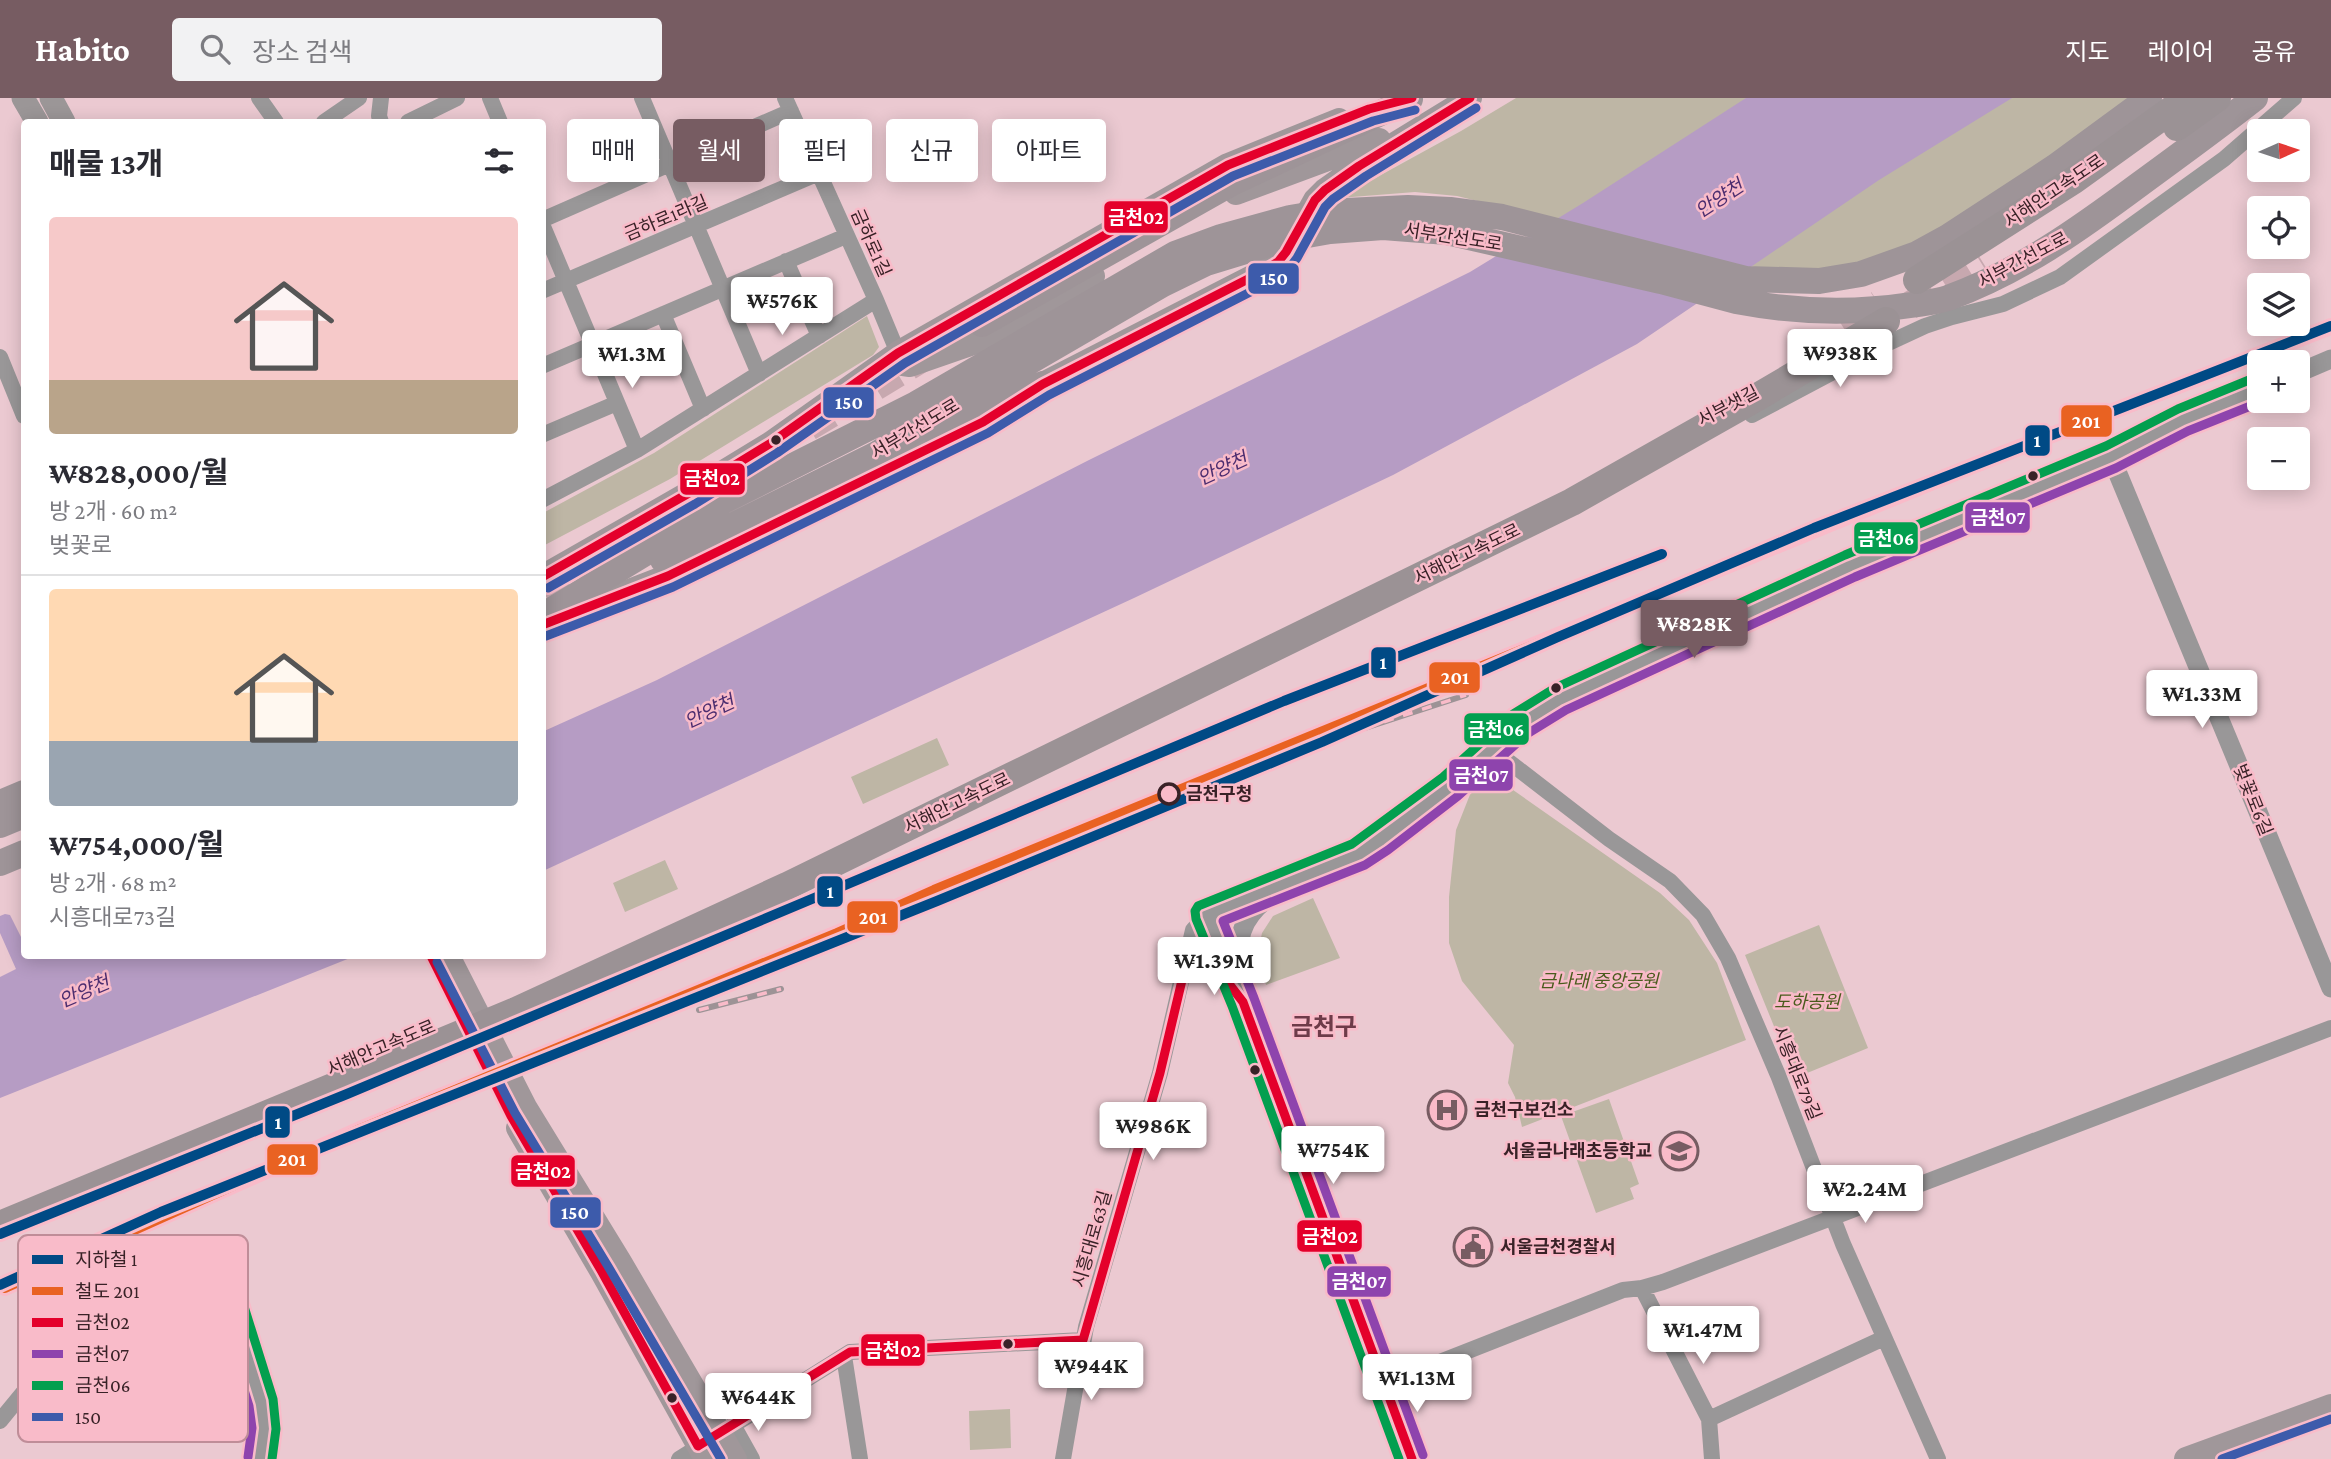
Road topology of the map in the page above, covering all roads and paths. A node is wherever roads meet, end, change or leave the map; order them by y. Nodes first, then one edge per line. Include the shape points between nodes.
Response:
1 (23, 98) edge
2 (51, 98) edge
3 (259, 98) edge
4 (359, 98) edge
5 (381, 98) edge
6 (457, 98) edge
7 (490, 98) edge
8 (642, 98) edge
9 (1411, 98) edge
10 (1470, 98) edge
11 (2149, 98) edge
12 (2189, 98) edge
13 (2217, 98) edge
14 (2255, 98) edge
15 (2294, 98) edge
16 (788, 105) edge
17 (35, 119) edge
18 (62, 119) edge
19 (274, 119) edge
20 (328, 119) edge
21 (380, 119) edge
22 (414, 119) edge
23 (499, 119) edge
24 (1429, 122) junction
25 (670, 164) junction
26 (798, 182) edge
27 (823, 182) edge
28 (546, 220) edge
29 (696, 226) junction
30 (546, 231) edge
31 (846, 236) junction
32 (786, 261) junction
33 (1982, 261) tunnel mouth
34 (1917, 280) dead end
35 (567, 281) junction
36 (723, 289) junction
37 (546, 290) edge
38 (876, 300) junction
39 (663, 314) junction
40 (1886, 321) tunnel mouth
41 (982, 324) dead end
42 (1843, 327) tunnel mouth
43 (819, 336) junction
44 (593, 344) junction
45 (898, 353) junction
46 (0, 357) edge
47 (2331, 359) edge
48 (546, 364) edge
49 (2310, 368) edge
50 (759, 374) junction
51 (1043, 384) junction
52 (963, 387) junction
53 (2247, 394) edge
54 (617, 403) junction
55 (21, 409) edge
56 (702, 409) junction
57 (546, 433) edge
58 (637, 450) junction
59 (875, 455) junction
60 (2111, 457) junction
61 (689, 494) junction
62 (1568, 494) junction
63 (546, 498) edge
64 (546, 575) edge
65 (546, 614) edge
66 (546, 623) edge
67 (1345, 625) dead end
68 (1491, 748) junction
69 (21, 794) edge
70 (0, 803) edge
71 (21, 816) edge
72 (0, 825) edge
73 (21, 833) edge
74 (0, 842) edge
75 (21, 854) edge
76 (0, 863) edge
77 (1294, 880) junction
78 (1207, 914) junction
79 (432, 959) edge
80 (450, 959) edge
81 (1183, 976) junction
82 (2331, 988) edge
83 (1243, 1002) junction
84 (2331, 1028) edge
85 (0, 1208) edge
86 (1833, 1217) junction
87 (0, 1225) edge
88 (611, 1267) junction
89 (1642, 1288) junction
90 (1884, 1338) junction
91 (1083, 1340) junction
92 (845, 1356) junction
93 (248, 1361) edge
94 (1384, 1384) junction
95 (18, 1399) edge
96 (2331, 1406) edge
97 (1709, 1419) junction
98 (0, 1421) edge
99 (726, 1429) junction
100 (694, 1455) edge
101 (2215, 1455) edge
102 (260, 1459) edge
103 (735, 1459) edge
104 (752, 1459) edge
105 (860, 1459) edge
106 (1063, 1459) edge
107 (1412, 1459) edge
108 (1712, 1459) edge
109 (1938, 1459) edge
110 (2186, 1459) edge

1 - 17 main road
2 - 18 main road
3 - 19 street
4 - 20 street
5 - 21 street
6 - 22 street
7 - 23 street
8 - 25 street
9 - 41 highway via 1232,183
9 - 45 main road via 1369,108 1227,164
10 - 24 main road
11 - 52 highway, 서부간선도로 via 1989,210 1917,254 1861,274 1819,281 1745,279 1502,217 1408,208 1325,212 1222,237 1175,254
12 - 34 highway, 서해안고속도로 via 2074,180
13 - 33 highway, 서해안고속도로
14 - 52 highway, 서부간선도로 via 2068,237 2023,264 1946,299 1816,312 1774,308 1470,236 1383,227 1330,231 1206,262
15 - 67 street, 서부샛길 via 2224,159 2060,277 2003,304 1943,320 1884,345 1541,530
16 - 25 street
24 - 45 main road via 1214,203 988,338 909,365 903,364
24 - 51 main road via 1325,190 1278,262
25 - 28 street
25 - 29 street
26 - 29 street, 금하로1라길
27 - 31 street, 금하로1길
29 - 35 street, 금하로1라길
29 - 36 street
30 - 35 street
31 - 32 street
31 - 38 street, 금하로1길
32 - 36 street
32 - 43 street
35 - 37 street, 금하로1라길
35 - 44 street
36 - 39 street
36 - 50 street
38 - 43 street, 금하로1길
38 - 45 street
39 - 44 street
39 - 56 street
40 - 62 highway, 서해안고속도로 via 1754,399
42 - 62 highway, 서해안고속도로
43 - 50 street, 금하로1길
44 - 48 street
44 - 54 street
45 - 61 main road via 789,432
46 - 55 street
47 - 49 street
50 - 56 street, 금하로1길
51 - 59 highway
51 - 66 main road via 982,422 668,576
52 - 59 highway, 서부간선도로
52 - 59 highway, 서부간선도로 via 916,404 658,548
52 - 61 highway via 906,396 713,491
52 - 65 highway via 904,425 652,549
53 - 60 street via 2182,420
54 - 57 street
54 - 58 street
56 - 58 street, 금하로1길
58 - 63 street, 금하로1길
60 - 68 street via 1850,566 1560,699
60 - 82 street, 벚꽃로6길
61 - 64 main road
62 - 85 highway, 서해안고속도로 via 781,872 509,994
62 - 87 highway, 서해안고속도로 via 799,880 516,1011
68 - 77 street via 1451,786 1373,846
68 - 86 street, 시흥대로79길 via 1670,881 1703,915 1728,958
69 - 70 highway
71 - 72 highway
73 - 74 highway
75 - 76 highway
77 - 78 street
77 - 83 street via 1261,903 1241,929 1238,950
78 - 81 street, 시흥대로63길 via 1193,930
78 - 83 street
79 - 88 main road via 511,1116
80 - 88 main road
81 - 83 street via 1196,960 1213,963
81 - 91 street, 시흥대로63길 via 1160,1073
83 - 94 street
84 - 86 street
86 - 89 street
86 - 90 street, 시흥대로79길
88 - 99 main road
88 - 100 main road
89 - 94 street via 1623,1290
89 - 97 street
90 - 97 street
90 - 109 street, 시흥대로79길
91 - 92 street via 850,1352
91 - 106 street, 시흥대로63길
92 - 99 street
92 - 105 street
93 - 102 street via 261,1403
94 - 107 street
95 - 98 street
96 - 101 main road
97 - 108 street
99 - 100 street
99 - 103 main road
99 - 104 street
101 - 110 main road

